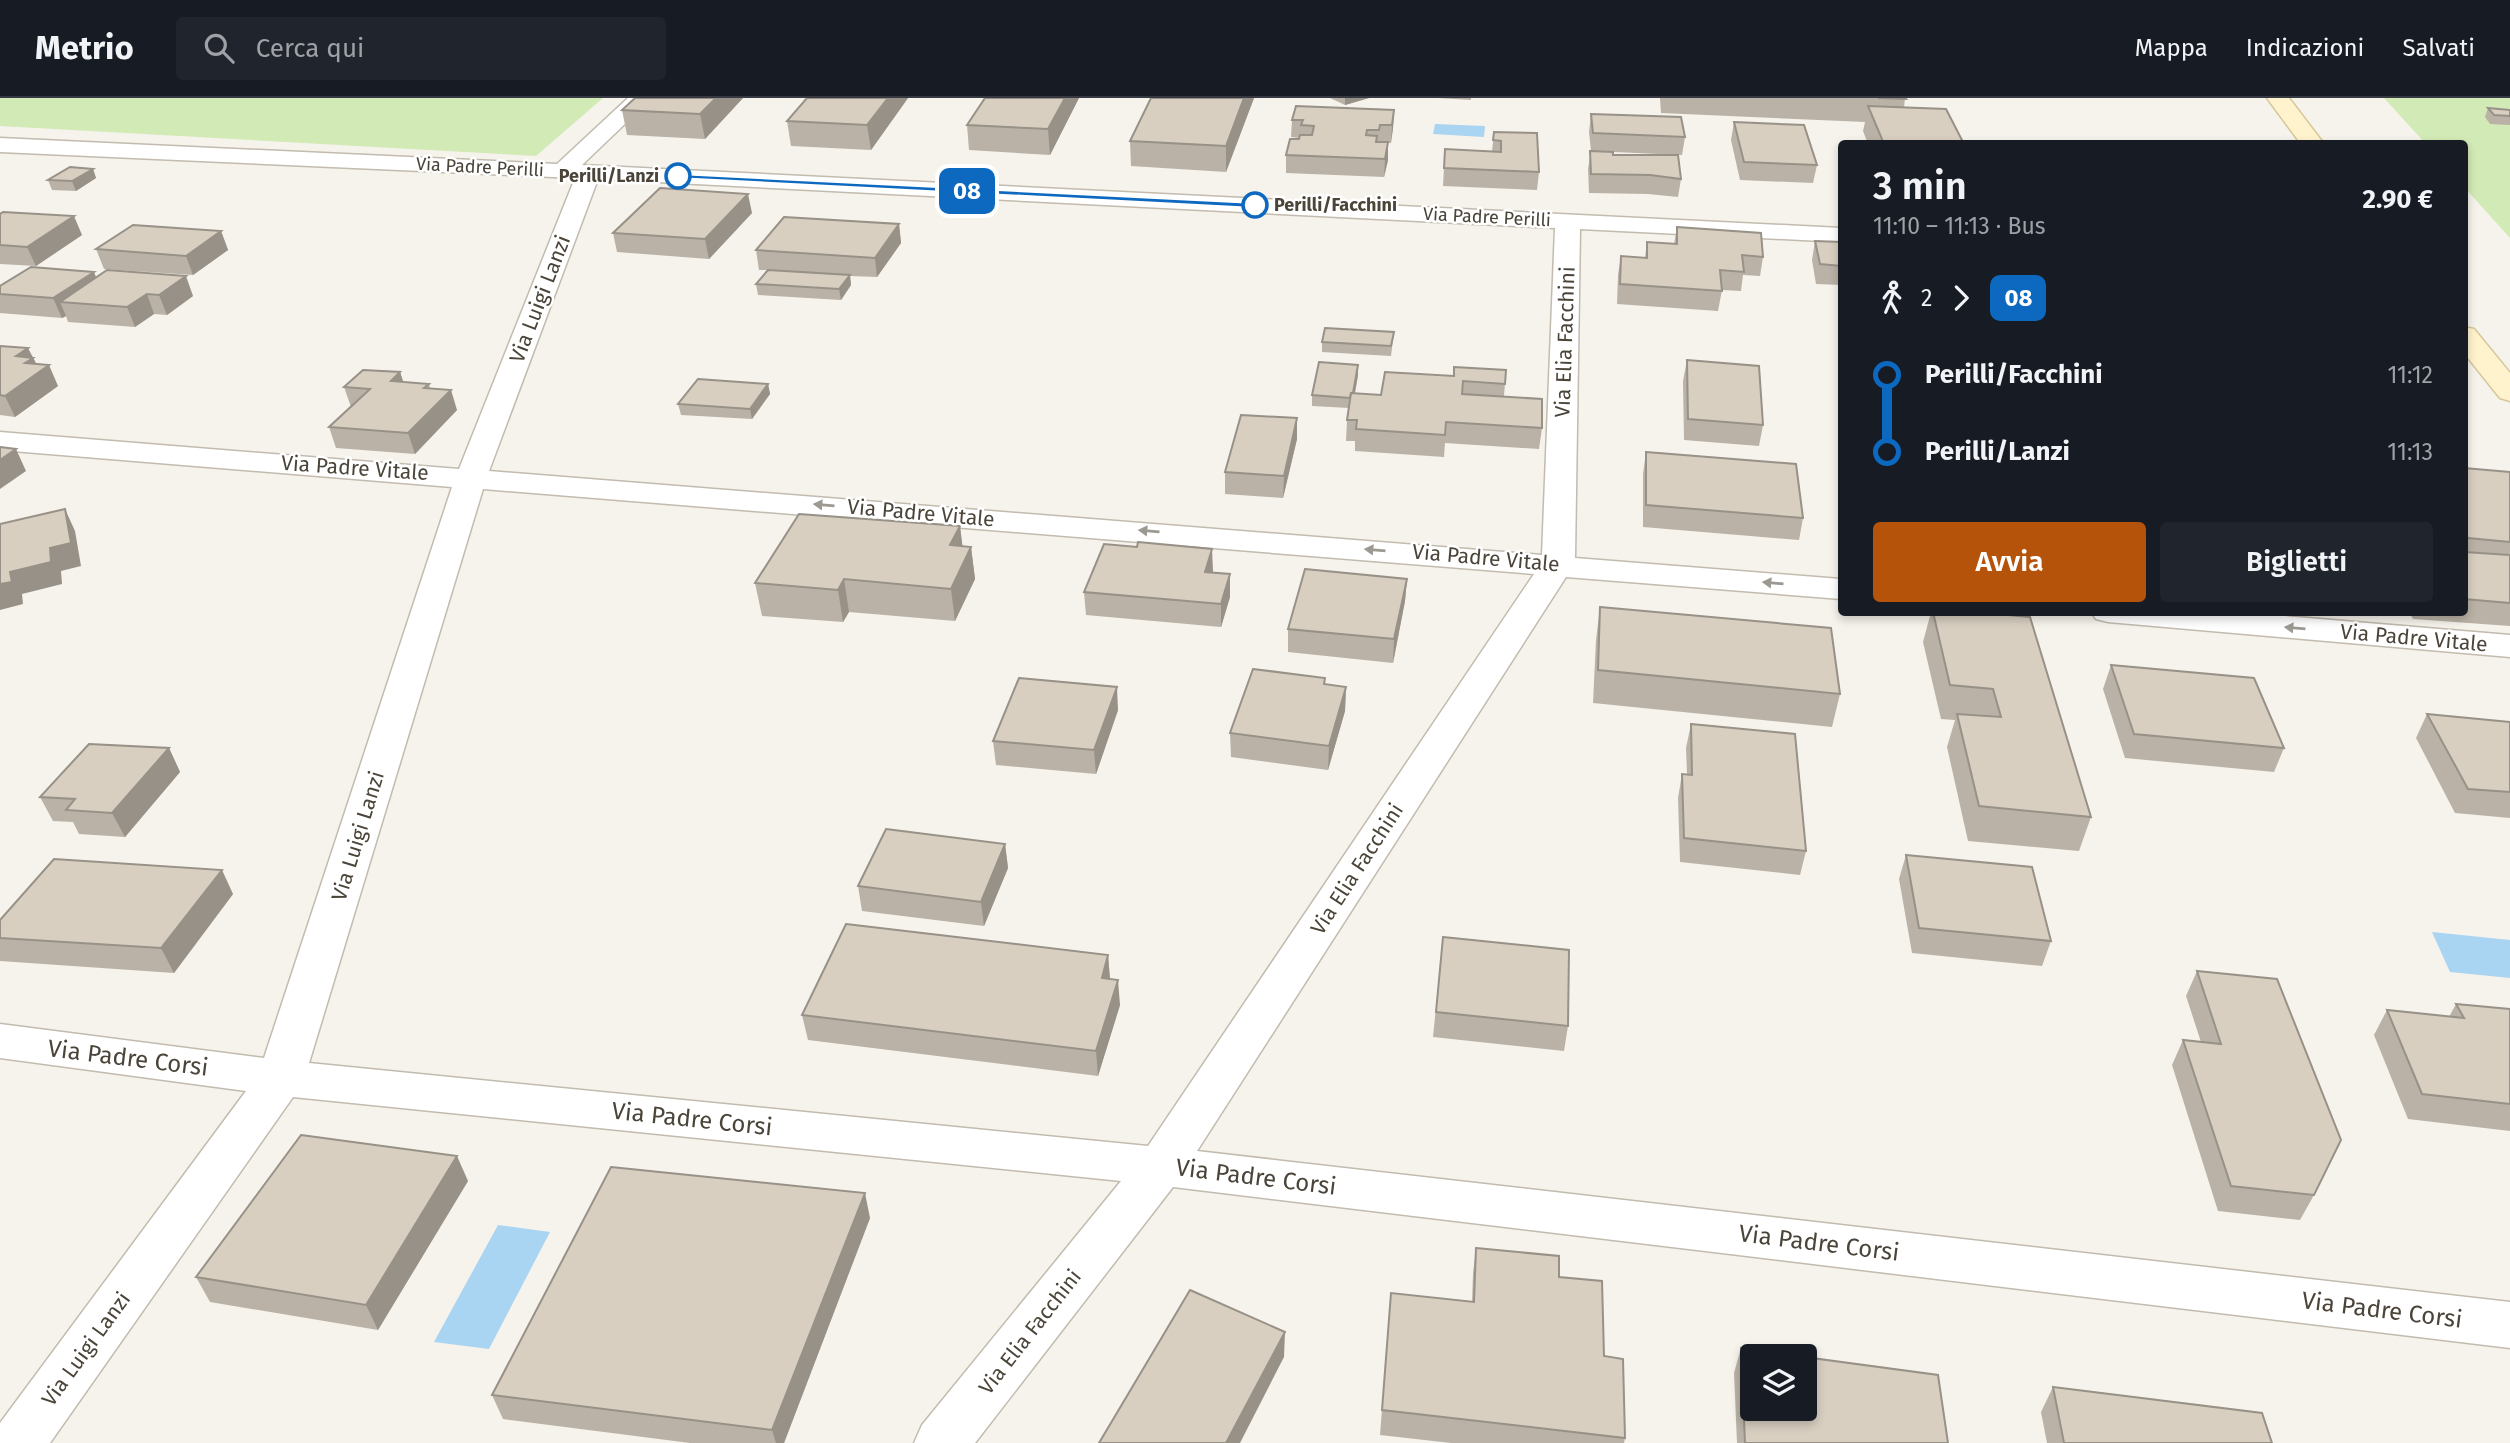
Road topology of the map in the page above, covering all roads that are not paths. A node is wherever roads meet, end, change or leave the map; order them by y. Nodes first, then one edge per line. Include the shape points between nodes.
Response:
1 (641, 98) edge
2 (2278, 98) edge
3 (2310, 140) edge
4 (0, 145) edge
5 (575, 171) junction
6 (1568, 221) junction
7 (1838, 235) edge
8 (2468, 340) edge
9 (2510, 392) edge
10 (0, 441) edge
11 (471, 477) junction
12 (1558, 564) junction
13 (1838, 589) edge
14 (2169, 616) edge
15 (2510, 646) edge
16 (0, 1041) edge
17 (281, 1078) junction
18 (1161, 1166) junction
19 (2510, 1325) edge
20 (18, 1443) edge
21 (942, 1443) edge

1 - 5 street
2 - 3 street
4 - 5 street, Via Padre Perilli
5 - 6 street, Via Padre Perilli
5 - 11 street, Via Luigi Lanzi
6 - 7 street, Via Padre Perilli
6 - 12 street, Via Elia Facchini
8 - 9 street
10 - 11 street, Via Padre Vitale
12 -> 11 street, Via Padre Vitale
11 - 17 street, Via Luigi Lanzi
13 -> 12 street, Via Padre Vitale
12 - 18 street, Via Elia Facchini
15 -> 14 street, Via Padre Vitale
16 - 17 street, Via Padre Corsi
17 - 18 street, Via Padre Corsi
17 - 20 street, Via Luigi Lanzi
18 - 19 street, Via Padre Corsi
18 - 21 street, Via Elia Facchini

